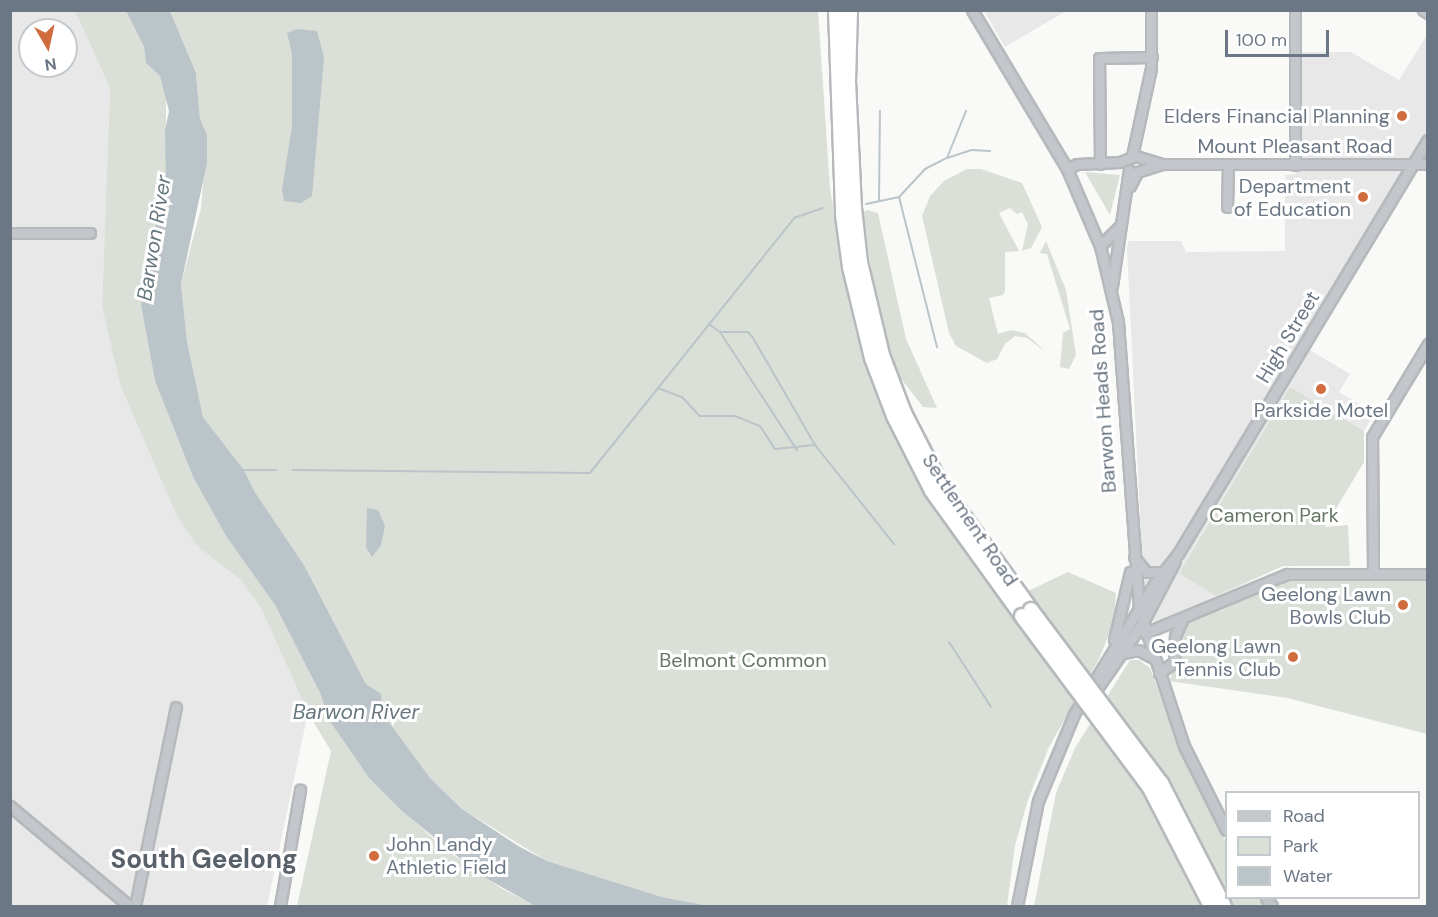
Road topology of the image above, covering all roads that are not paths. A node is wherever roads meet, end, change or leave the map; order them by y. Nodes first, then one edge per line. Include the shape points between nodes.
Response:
1 (836, 10) edge
2 (850, 10) edge
3 (967, 10) edge
4 (972, 10) edge
5 (1151, 10) edge
6 (1295, 10) edge
7 (1423, 10) edge
8 (1428, 13) edge
9 (980, 27) junction
10 (1152, 57) junction
11 (1428, 140) edge
12 (1105, 164) junction
13 (1135, 164) junction
14 (1413, 164) junction
15 (1428, 164) edge
16 (1228, 165) junction
17 (1295, 165) junction
18 (1067, 169) junction
19 (1227, 207) dead end
20 (1119, 227) junction
21 (10, 233) edge
22 (90, 233) dead end
23 (1100, 246) junction
24 (1112, 286) junction
25 (1428, 344) edge
26 (1132, 549) junction
27 (1179, 552) junction
28 (1162, 572) junction
29 (1373, 574) junction
30 (1428, 574) edge
31 (1139, 609) junction
32 (1027, 613) junction
33 (1182, 620) junction
34 (1144, 628) junction
35 (1123, 653) junction
36 (1154, 658) junction
37 (1106, 660) junction
38 (1159, 673) junction
39 (176, 707) dead end
40 (1067, 731) junction
41 (300, 790) dead end
42 (10, 806) edge
43 (1225, 826) edge
44 (1017, 905) edge
45 (129, 906) edge
46 (135, 906) edge
47 (280, 906) edge
48 (1211, 906) edge
49 (1224, 906) edge

1 - 32 highway, Settlement Road via 843,215 849,267 872,358 894,416 932,490
2 - 32 highway, Settlement Road via 848,81 854,208 860,262 882,355 904,412 941,484
3 - 9 street, Barwon Heads Road
4 - 9 street, Barwon Heads Road
5 - 10 street
6 - 17 street
7 - 8 street
9 - 18 street, Barwon Heads Road
10 - 12 street via 1099,58
10 - 13 street
11 - 14 street, High Street
12 - 13 street, Mount Pleasant Road
12 - 18 street, Mount Pleasant Road via 1077,164
13 - 16 street, Mount Pleasant Road
13 - 20 street
14 - 15 street, Mount Pleasant Road
14 - 17 street, Mount Pleasant Road
14 - 27 street, High Street
16 - 17 street, Mount Pleasant Road
16 - 19 street
18 - 23 street, Barwon Heads Road
20 - 23 street
20 - 24 street
21 - 22 street
23 - 24 street, Barwon Heads Road
24 - 26 street, Barwon Heads Road via 1121,355
25 - 29 street via 1372,437
26 - 28 street via 1146,572
26 - 31 street, Barwon Heads Road
26 - 37 street via 1125,605
27 - 28 street, High Street
27 - 34 street, High Street
28 - 31 street, High Street
29 - 30 street
29 - 33 street via 1287,574
31 - 34 street, Barwon Heads Road
31 - 37 street, High Street
32 - 48 highway, Settlement Road, bridge via 1150,788
32 - 49 highway, Settlement Road, bridge via 1161,783
33 - 34 street
33 - 38 street via 1175,636 1174,662
34 - 35 street, High Street
34 - 36 street, Barwon Heads Road
35 - 36 street via 1136,650
35 - 40 street, High Street
36 - 38 street, Barwon Heads Road
37 - 40 street
38 - 43 street, Barwon Heads Road via 1188,757
39 - 46 street
40 - 44 street via 1038,801
41 - 47 street
42 - 45 street

